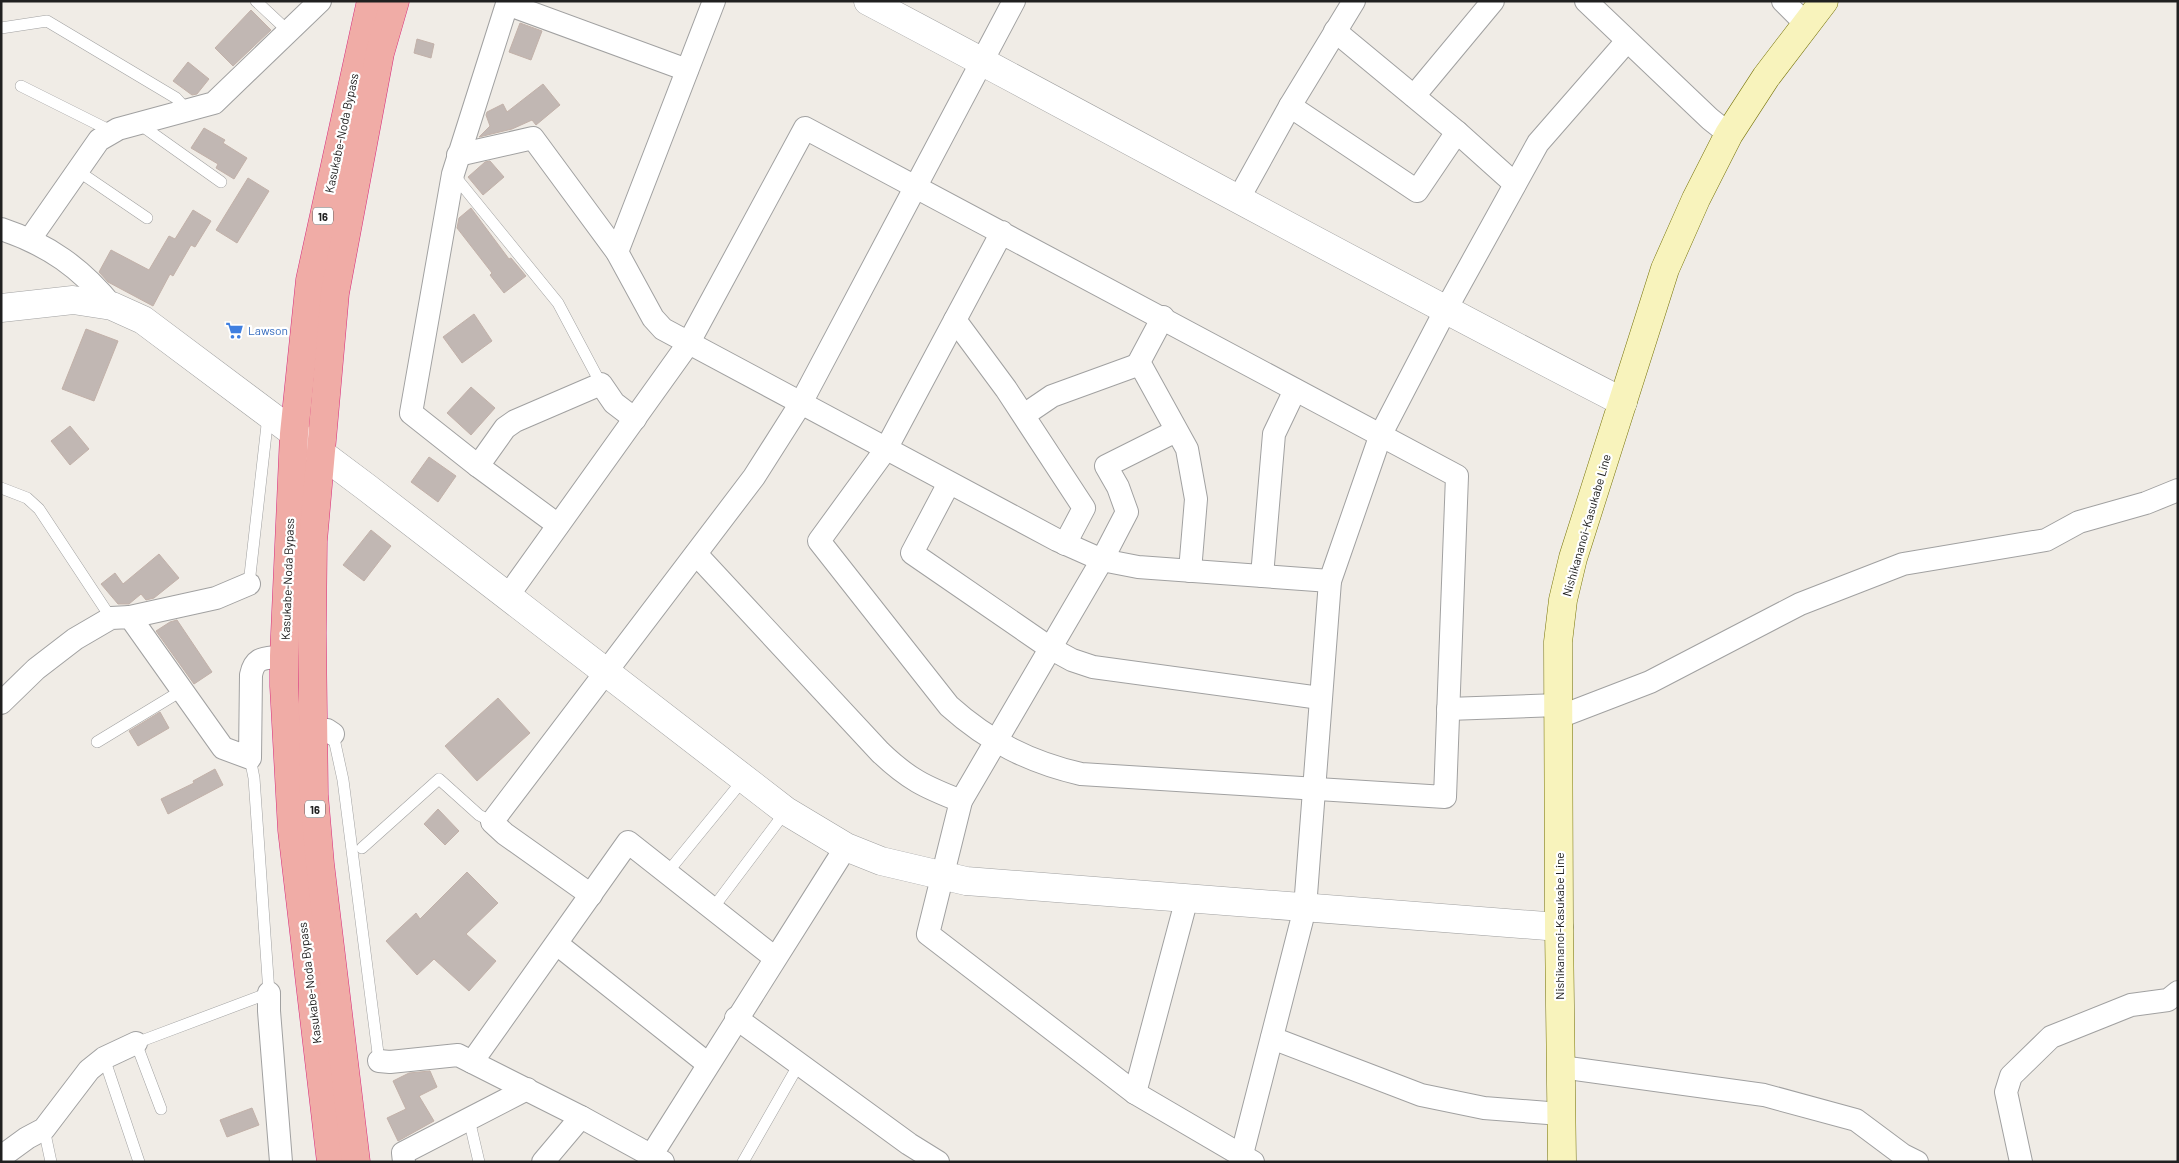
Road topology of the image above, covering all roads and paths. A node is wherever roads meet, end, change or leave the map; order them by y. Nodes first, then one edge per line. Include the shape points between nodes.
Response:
1 (256, 1) edge
2 (320, 1) edge
3 (372, 1) edge
4 (395, 1) edge
5 (714, 1) edge
6 (868, 1) edge
7 (1014, 1) edge
8 (1354, 1) edge
9 (1493, 1) edge
10 (1586, 1) edge
11 (1783, 1) edge
12 (1824, 1) edge
13 (1806, 24) junction
14 (1, 28) edge
15 (288, 31) junction
16 (1335, 31) junction
17 (1627, 42) junction
18 (982, 61) junction
19 (687, 70) junction
20 (21, 86) dead end
21 (1414, 96) junction
22 (1290, 106) junction
23 (187, 110) junction
24 (138, 123) junction
25 (113, 132) junction
26 (1457, 132) junction
27 (1729, 134) junction
28 (455, 165) junction
29 (78, 171) junction
30 (221, 182) dead end
31 (1515, 184) junction
32 (915, 186) junction
33 (1239, 198) junction
34 (147, 218) dead end
35 (1, 229) edge
36 (1002, 232) junction
37 (30, 239) junction
38 (617, 252) junction
39 (112, 306) junction
40 (1, 308) edge
41 (1445, 311) junction
42 (1163, 317) junction
43 (955, 320) junction
44 (688, 344) junction
45 (1140, 364) junction
46 (601, 384) junction
47 (1295, 390) junction
48 (1623, 402) junction
49 (801, 403) junction
50 (268, 413) junction
51 (1024, 415) junction
52 (635, 419) junction
53 (1176, 431) junction
54 (294, 434) junction
55 (1381, 434) junction
56 (886, 449) junction
57 (320, 454) junction
58 (478, 466) junction
59 (949, 483) junction
60 (1, 488) edge
61 (2178, 490) edge
62 (558, 525) junction
63 (1065, 544) junction
64 (696, 554) junction
65 (1102, 560) junction
66 (1190, 571) junction
67 (1262, 576) junction
68 (1330, 581) junction
69 (249, 584) joint
70 (507, 596) junction
71 (121, 618) junction
72 (1050, 648) junction
73 (284, 656) junction
74 (605, 673) junction
75 (181, 691) junction
76 (1320, 698) junction
77 (1, 703) edge
78 (1448, 709) junction
79 (1558, 711) junction
80 (323, 731) junction
81 (995, 741) junction
82 (96, 742) dead end
83 (250, 758) junction
84 (743, 780) junction
85 (1316, 788) junction
86 (961, 801) junction
87 (786, 812) junction
88 (492, 822) junction
89 (846, 846) junction
90 (362, 848) dead end
91 (667, 874) junction
92 (942, 877) junction
93 (591, 895) junction
94 (1187, 898) junction
95 (713, 908) junction
96 (1305, 908) junction
97 (1558, 926) junction
98 (557, 944) junction
99 (775, 958) junction
100 (2178, 992) edge
101 (269, 993) junction
102 (736, 1018) junction
103 (1272, 1038) junction
104 (136, 1043) junction
105 (104, 1058) junction
106 (374, 1062) joint
107 (472, 1062) junction
108 (708, 1064) junction
109 (799, 1064) junction
110 (1560, 1067) junction
111 (527, 1089) junction
112 (1135, 1093) junction
113 (161, 1110) dead end
114 (1561, 1114) junction
115 (581, 1117) junction
116 (469, 1120) junction
117 (44, 1129) junction
118 (1, 1158) edge
119 (650, 1158) edge
120 (1245, 1160) edge
121 (51, 1162) edge
122 (139, 1162) edge
123 (281, 1162) edge
124 (331, 1162) edge
125 (356, 1162) edge
126 (404, 1162) edge
127 (478, 1162) edge
128 (543, 1162) edge
129 (743, 1162) edge
130 (938, 1162) edge
131 (1562, 1162) edge
132 (1917, 1162) edge
133 (2021, 1162) edge

1 - 15 lane
2 - 15 street
3 - 54 highway, Kasukabe-Noda Bypass / 16 via 310,280
4 - 57 highway, Kasukabe-Noda Bypass / 16 via 380,53 335,293
5 - 19 street
6 - 18 street
7 - 18 street
8 - 16 street
9 - 21 street
10 - 17 street
11 - 13 street
12 - 13 main road, Nishikananoi-Kasukabe Line
13 - 27 main road, Nishikananoi-Kasukabe Line
14 - 23 lane via 47,21 176,98
15 - 23 street via 214,103
16 - 21 street
16 - 22 street
17 - 27 street
17 - 31 street via 1538,142
18 - 32 street
18 - 33 street
19 - 28 street via 507,4
19 - 38 street
20 - 25 lane
21 - 26 street
22 - 26 street via 1417,191
22 - 33 street
23 - 24 street
24 - 25 street
24 - 30 lane
25 - 29 street via 99,140
26 - 31 street
27 - 48 main road, Nishikananoi-Kasukabe Line via 1665,270
28 - 38 street via 532,138
28 - 46 lane via 558,303
28 - 58 street via 411,413
29 - 34 lane
29 - 37 street
31 - 41 street
32 - 36 street
32 - 44 street via 805,128
32 - 49 street
33 - 41 street
35 - 37 street
36 - 42 street
36 - 43 street
37 - 39 street via 93,283
38 - 44 street via 652,318
39 - 40 street via 73,300
39 - 50 street via 143,320
41 - 48 street
41 - 55 street
42 - 45 street
42 - 47 street
43 - 51 street
43 - 56 street
44 - 49 street
44 - 52 street
45 - 51 street via 1052,396
45 - 53 street
46 - 52 street via 614,403
46 - 58 street via 515,421 505,428
47 - 55 street
47 - 67 street via 1274,434
48 - 79 main road, Nishikananoi-Kasukabe Line via 1573,558 1563,600 1558,642
49 - 56 street
49 - 64 street via 754,477
50 - 54 street
50 - 69 lane
51 - 63 street via 1084,508
52 - 62 street
53 - 65 street via 1106,466 1127,512
53 - 66 street via 1187,449 1196,499
54 - 57 street
54 - 73 highway, Kasukabe-Noda Bypass / 16
55 - 68 street
55 - 78 street via 1457,476
56 - 59 street
56 - 81 street via 819,542 949,706
57 - 70 street
57 - 80 highway, Kasukabe-Noda Bypass / 16 via 313,541
58 - 62 street
59 - 63 street
59 - 72 street via 912,552
60 - 71 lane via 27,498 39,509
61 - 79 street via 2146,503 2079,522 2046,540 1903,564 1800,604 1650,682
62 - 70 street
63 - 65 street
64 - 74 street
64 - 86 street via 898,770 922,785
65 - 66 street
65 - 72 street
66 - 67 street
67 - 68 street
68 - 76 street
69 - 71 street via 216,598
70 - 74 street
71 - 75 street
71 - 77 street via 74,639
72 - 76 street via 1093,667
72 - 81 street
73 - 83 street via 259,660 254,664 251,675
73 - 124 highway, Kasukabe-Noda Bypass / 16 via 292,830
74 - 84 street
74 - 88 street
75 - 82 lane
75 - 83 street via 223,748
76 - 85 street
78 - 79 street
78 - 85 street via 1445,797
79 - 97 main road, Nishikananoi-Kasukabe Line
80 - 106 lane via 343,780
80 - 125 highway, Kasukabe-Noda Bypass / 16 via 314,796
81 - 85 street via 1050,767 1081,774
81 - 86 street
83 - 101 lane
84 - 87 street
84 - 91 lane
85 - 96 street
86 - 92 street
87 - 89 street
87 - 95 lane
88 - 90 lane via 440,779
88 - 93 street
89 - 92 street via 881,861
89 - 99 street
91 - 93 street via 628,842
91 - 95 street
92 - 94 street
92 - 112 street via 928,934
93 - 98 street
94 - 96 street
94 - 112 street
95 - 99 street
96 - 97 street
96 - 103 street
97 - 110 main road, Nishikananoi-Kasukabe Line
98 - 107 street
98 - 108 street
99 - 102 street
100 - 133 street via 2168,1000 2131,1005 2051,1036 2011,1076 2006,1092
101 - 104 lane
101 - 123 street via 269,1011 282,1078
102 - 108 street
102 - 109 street
103 - 114 street via 1421,1095 1484,1108
103 - 120 street
104 - 105 street
104 - 113 lane
105 - 117 street via 89,1070
105 - 122 lane
106 - 107 street via 458,1055
107 - 111 street
108 - 119 street
109 - 129 lane
109 - 130 street
110 - 114 main road, Nishikananoi-Kasukabe Line
110 - 132 street via 1764,1095 1856,1120
111 - 115 street
111 - 116 street
112 - 120 street
114 - 131 main road, Nishikananoi-Kasukabe Line
115 - 119 street
115 - 128 street
116 - 126 street via 402,1153
116 - 127 lane
117 - 118 street
117 - 121 lane

